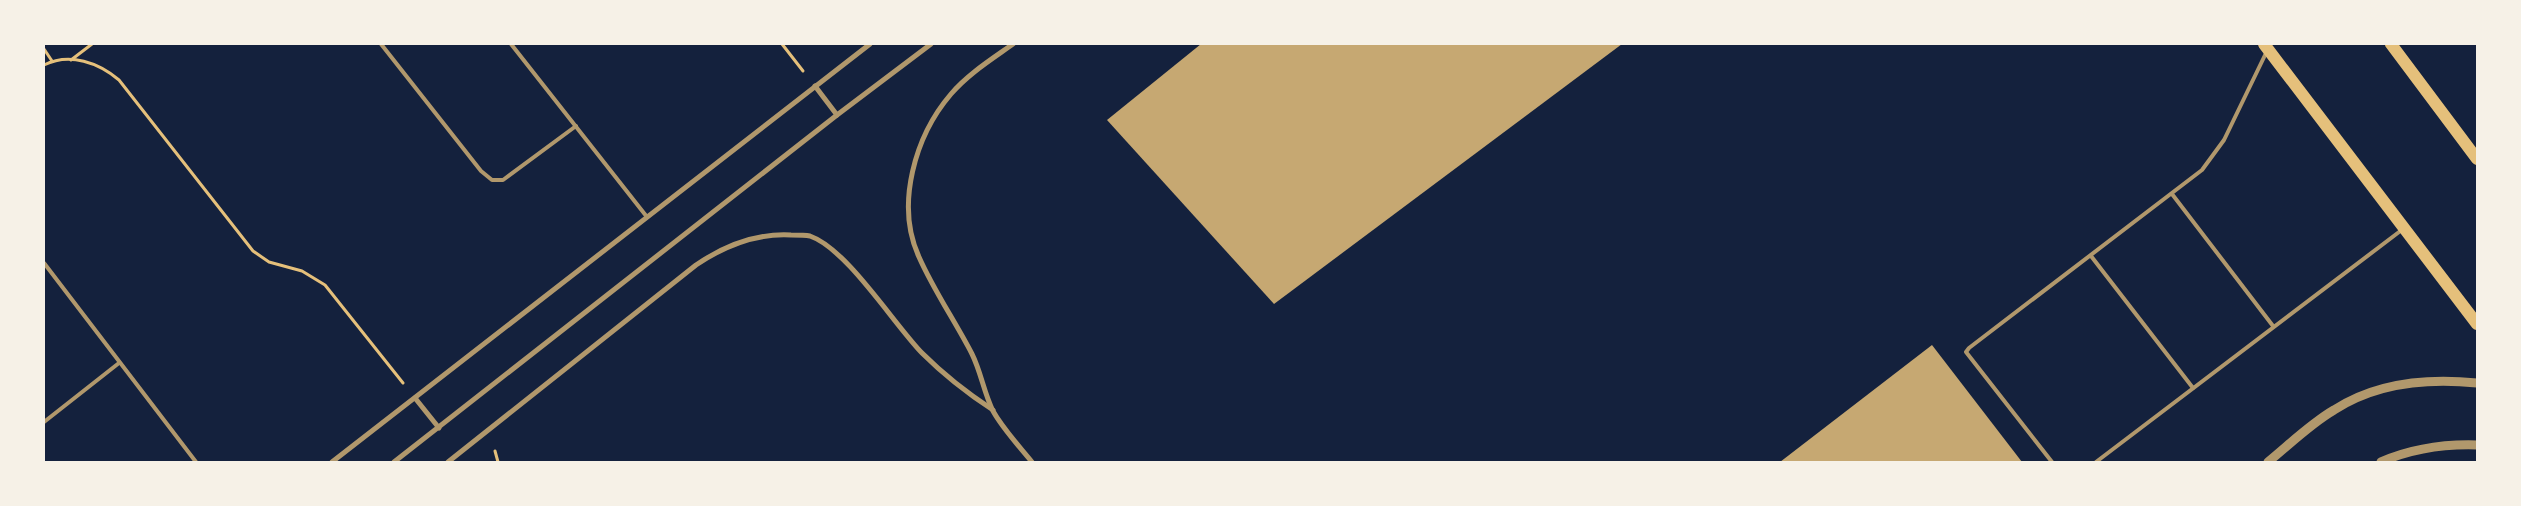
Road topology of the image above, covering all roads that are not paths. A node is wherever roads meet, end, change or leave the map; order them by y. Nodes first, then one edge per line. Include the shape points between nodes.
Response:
1 (381, 44) edge
2 (511, 44) edge
3 (870, 44) edge
4 (931, 44) edge
5 (1012, 44) edge
6 (2391, 44) edge
7 (2266, 47) edge
8 (816, 86) junction
9 (837, 115) junction
10 (576, 126) junction
11 (2477, 159) edge
12 (2172, 194) junction
13 (647, 218) junction
14 (2405, 227) junction
15 (2091, 256) junction
16 (44, 263) edge
17 (2477, 324) edge
18 (2273, 326) junction
19 (119, 363) junction
20 (2477, 383) edge
21 (2193, 388) junction
22 (415, 398) junction
23 (993, 410) junction
24 (44, 422) edge
25 (439, 428) junction
26 (2477, 445) edge
27 (196, 462) edge
28 (332, 462) edge
29 (394, 462) edge
30 (448, 462) edge
31 (1032, 462) edge
32 (2052, 462) edge
33 (2096, 462) edge
34 (2268, 462) edge
35 (2381, 462) edge

1 - 10 lane via 492,180 503,180
2 - 10 lane
3 - 8 street
4 - 9 street
5 - 23 street via 970,76 936,115 923,138 910,187 910,213 918,256 972,354
6 - 11 main road
7 - 12 lane via 2224,140 2202,170
7 - 14 main road
8 - 9 street
8 - 13 street
9 - 25 street
10 - 13 lane
12 - 15 lane
12 - 18 lane
13 - 22 street
14 - 17 main road
14 - 18 lane
15 - 21 lane
15 - 32 lane via 1966,352
16 - 19 lane
18 - 21 lane
19 - 24 lane
19 - 27 lane
20 - 34 street via 2421,381 2362,396 2333,410
21 - 33 lane
22 - 25 street
22 - 28 street
23 - 30 street via 966,392 922,353 836,251 810,236 782,234 734,244 696,265
23 - 31 street
25 - 29 street
26 - 35 street via 2426,448

